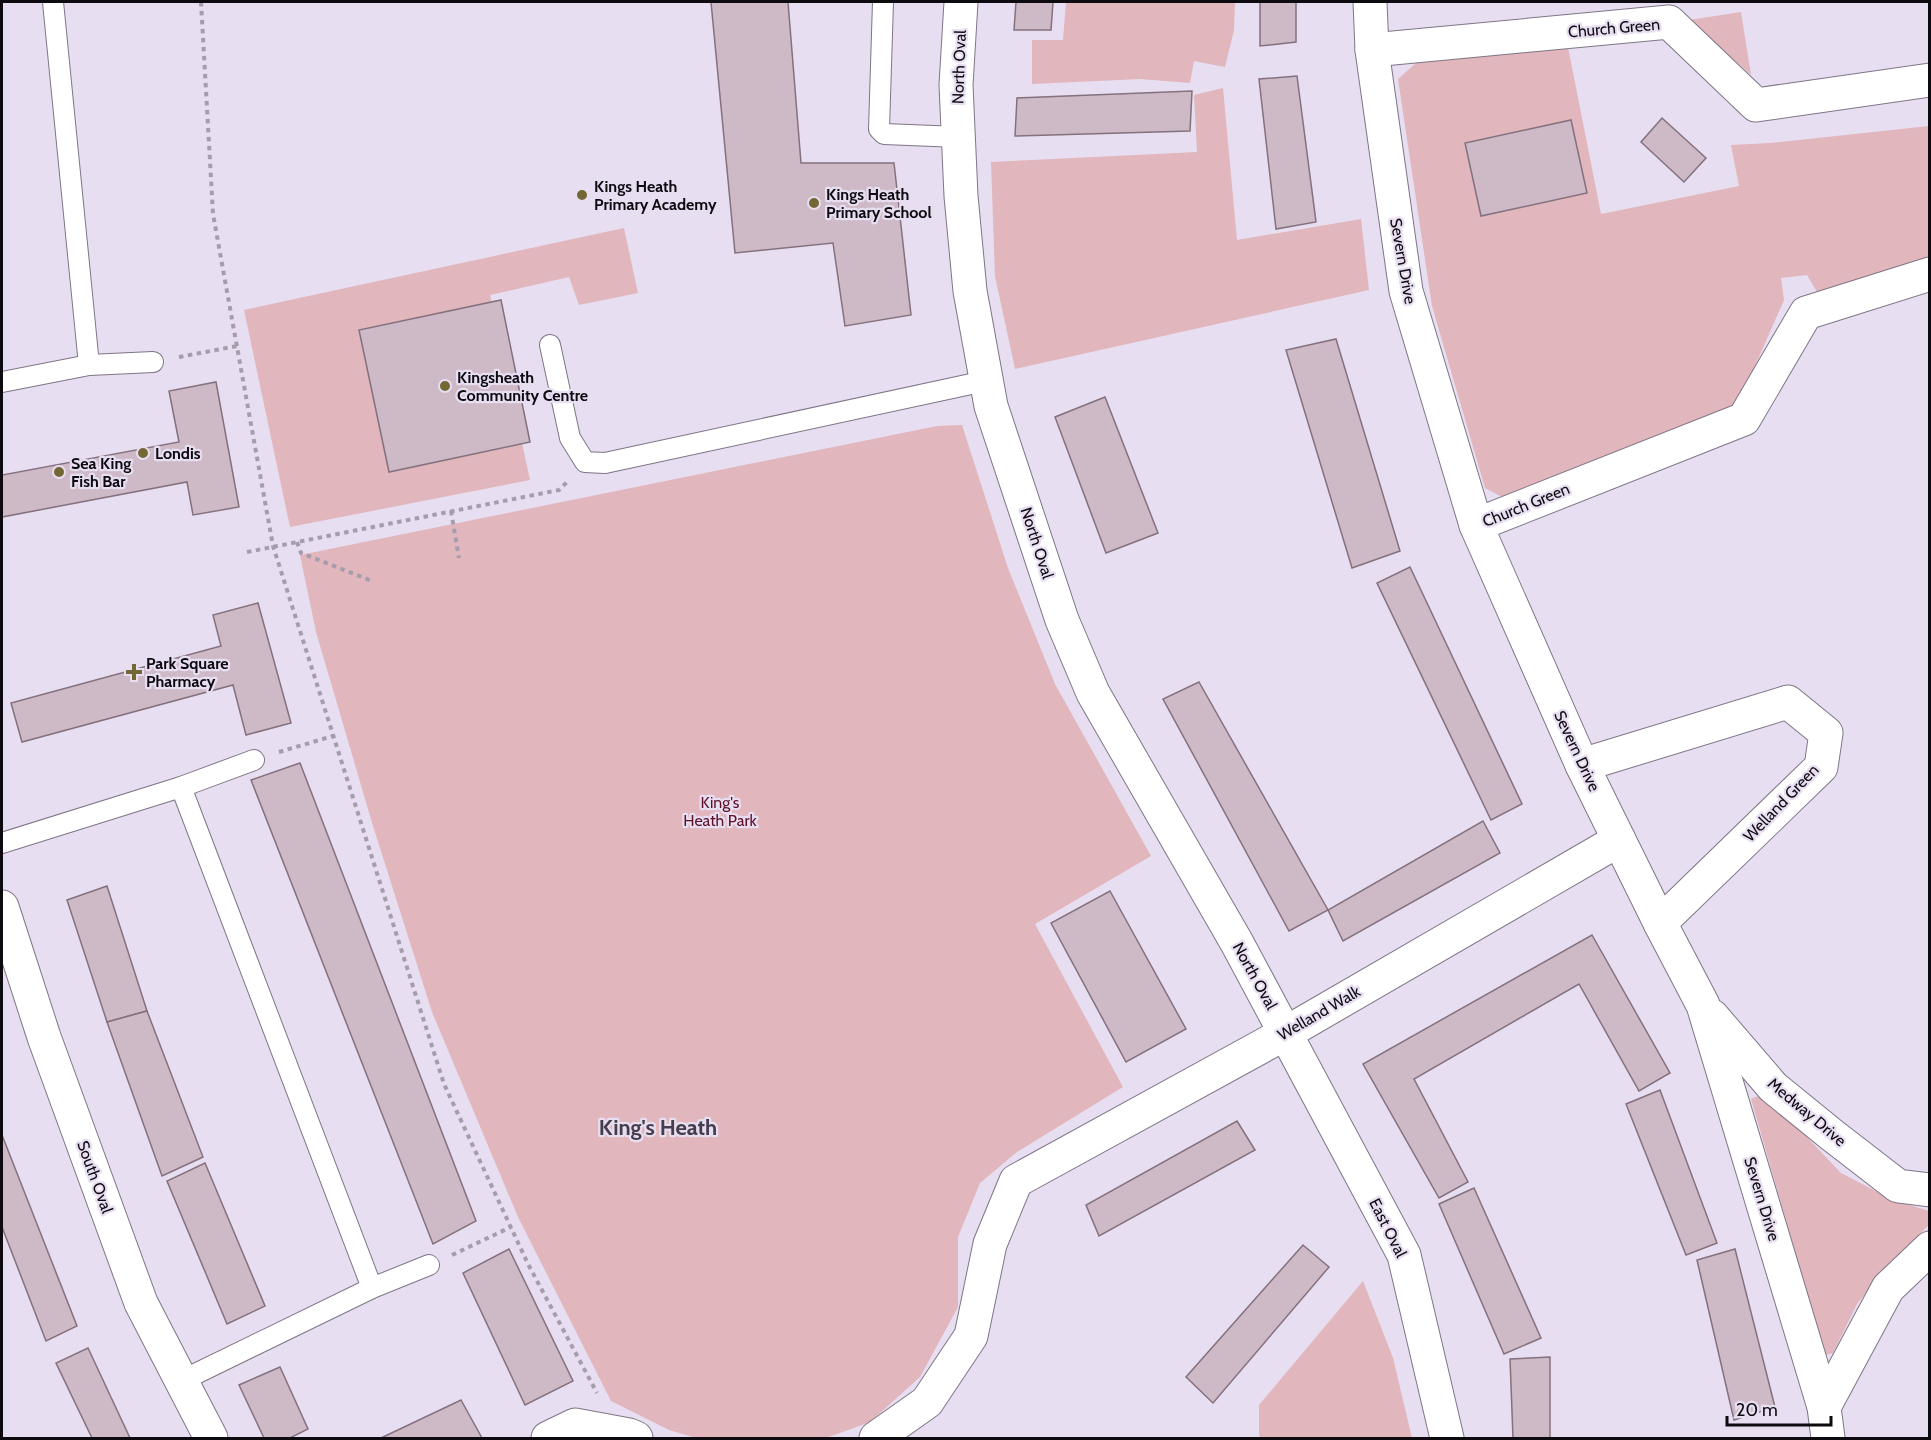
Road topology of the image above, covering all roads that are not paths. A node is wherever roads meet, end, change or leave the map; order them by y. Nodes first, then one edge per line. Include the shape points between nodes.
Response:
1 (53, 2) edge
2 (883, 2) edge
3 (961, 2) edge
4 (1370, 2) edge
5 (1371, 50) junction
6 (1929, 80) edge
7 (959, 137) junction
8 (1929, 273) edge
9 (550, 345) dead end
10 (153, 362) road end
11 (88, 365) junction
12 (985, 381) junction
13 (2, 382) edge
14 (1476, 525) junction
15 (255, 760) road end
16 (1582, 765) junction
17 (181, 787) junction
18 (1619, 840) junction
19 (2, 843) edge
20 (2, 907) edge
21 (1660, 923) junction
22 (1703, 1005) junction
23 (1286, 1033) junction
24 (1929, 1190) edge
25 (1929, 1248) edge
26 (429, 1265) road end
27 (372, 1288) junction
28 (181, 1381) junction
29 (1824, 1407) junction
30 (561, 1432) edge
31 (628, 1436) edge
32 (211, 1438) edge
33 (876, 1438) edge
34 (1447, 1438) edge
35 (1828, 1438) edge

1 - 11 lane
2 - 7 lane via 879,129 884,134
3 - 7 street, North Oval via 956,85
4 - 5 street, Severn Drive
5 - 6 street, Church Green via 1669,22 1756,105
5 - 14 street, Severn Drive via 1406,291
7 - 12 street, North Oval via 970,291
8 - 14 street, Church Green via 1806,313 1744,419
9 - 12 lane via 570,438 585,462 605,463
10 - 11 lane
11 - 13 lane
12 - 23 street, North Oval via 1062,620 1093,693
14 - 16 street, Severn Drive
15 - 17 lane
16 - 18 street, Severn Drive
16 - 21 street, Welland Green via 1788,702 1826,733 1821,767
17 - 19 lane
17 - 27 lane
18 - 21 street, Severn Drive
18 - 23 street, Welland Walk
20 - 28 street, South Oval via 44,1037 141,1303
21 - 22 street, Severn Drive
22 - 24 street, Medway Drive via 1781,1094 1898,1186
22 - 29 street, Severn Drive
23 - 33 street, Welland Walk via 1016,1181 990,1244 971,1336 927,1402
23 - 34 street, East Oval via 1404,1256
25 - 29 street via 1888,1288
26 - 27 lane
27 - 28 lane
28 - 32 street, South Oval
29 - 35 street, Severn Drive
30 - 31 street

